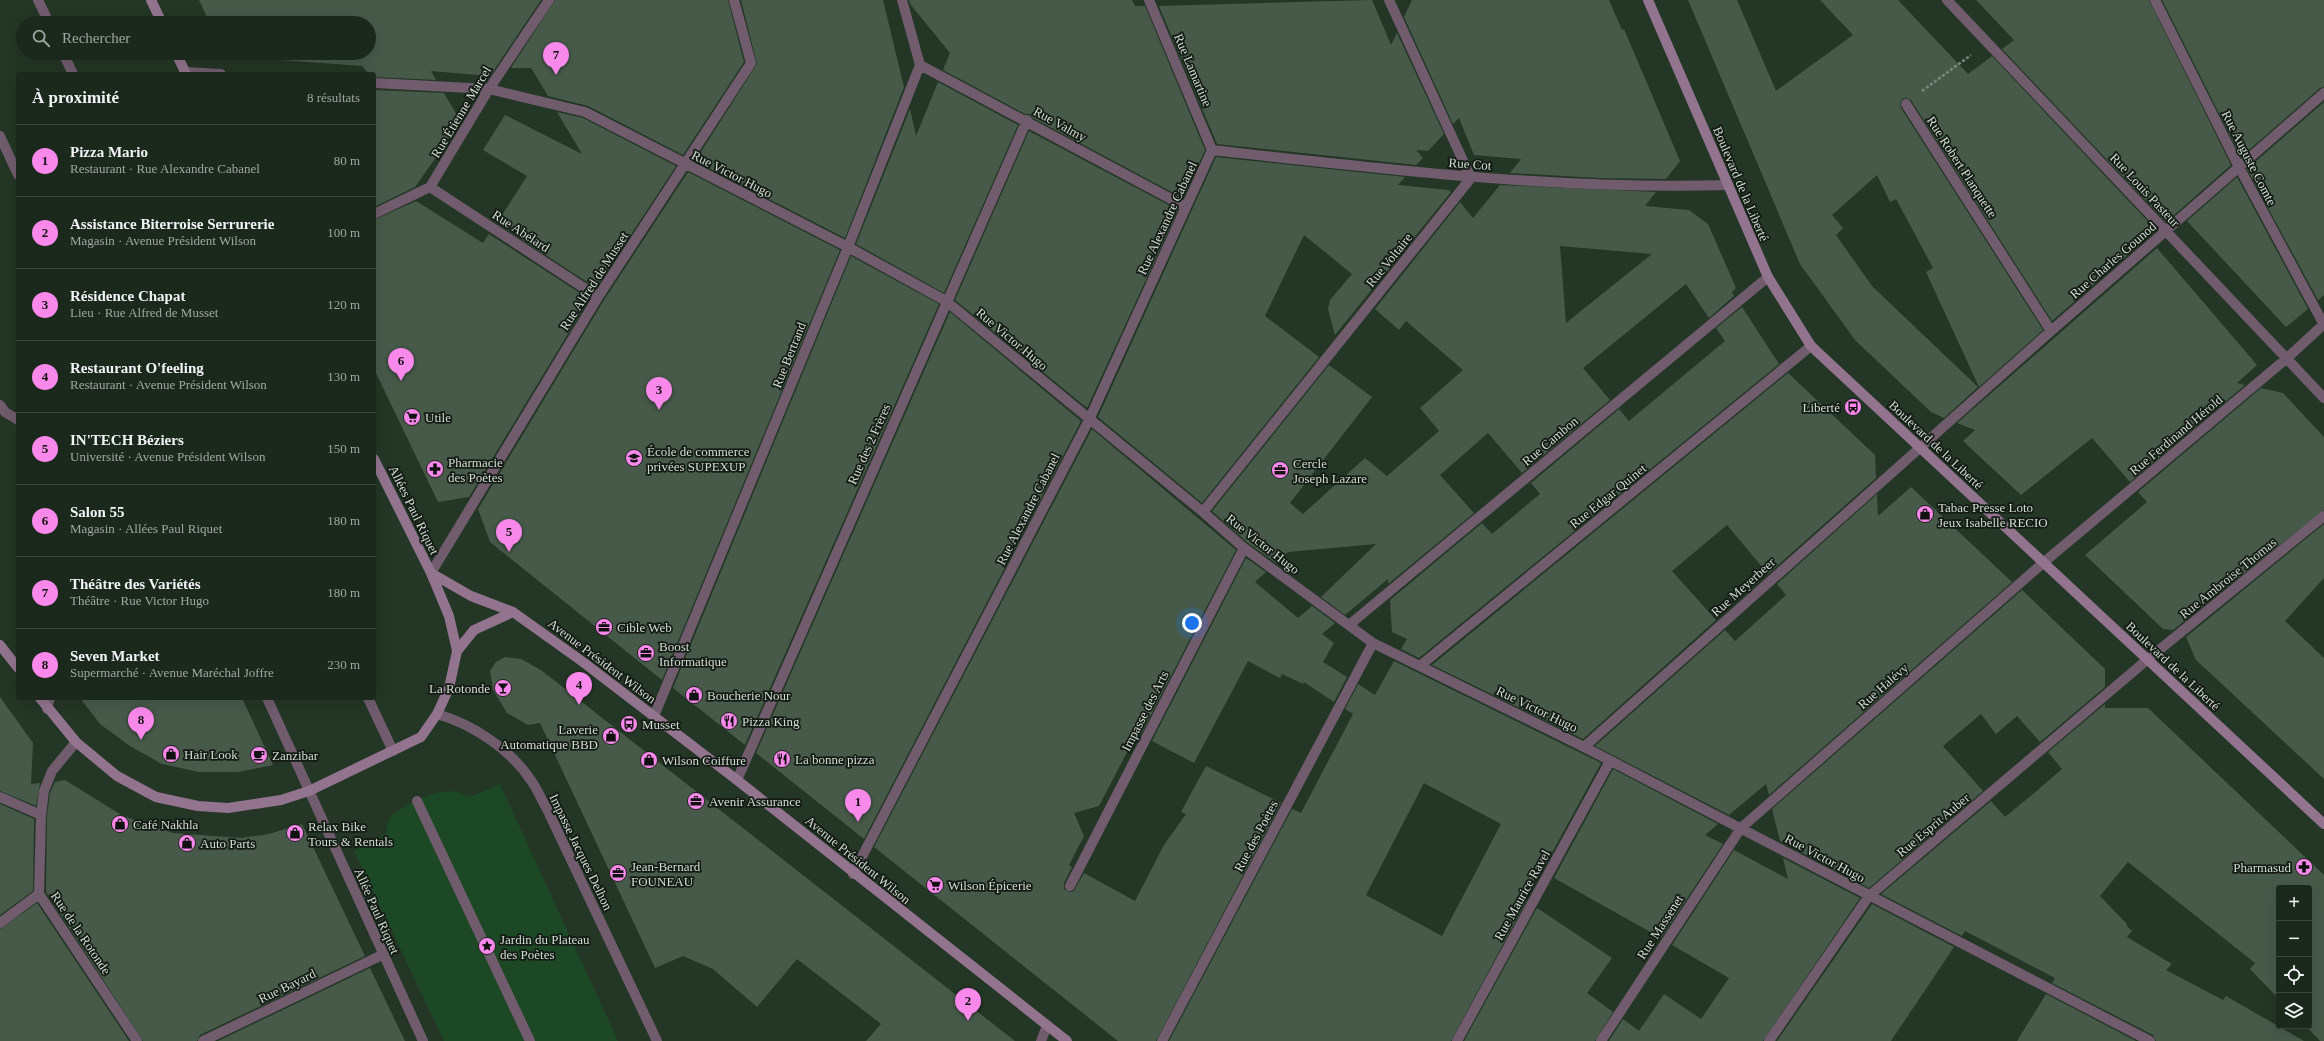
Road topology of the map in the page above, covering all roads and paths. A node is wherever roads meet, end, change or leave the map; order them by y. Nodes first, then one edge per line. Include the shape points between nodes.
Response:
1 (38, 0) edge
2 (152, 0) edge
3 (549, 0) edge
4 (734, 0) edge
5 (902, 0) edge
6 (1150, 0) edge
7 (1389, 0) edge
8 (1648, 0) edge
9 (1947, 0) edge
10 (2155, 0) edge
11 (46, 16) edge
12 (159, 16) edge
13 (1987, 42) junction
14 (66, 60) edge
15 (180, 60) edge
16 (920, 65) junction
17 (72, 72) edge
18 (186, 72) edge
19 (376, 82) edge
20 (489, 89) junction
21 (2324, 93) edge
22 (1906, 104) joint
23 (1027, 120) junction
24 (0, 136) edge
25 (1212, 150) junction
26 (686, 165) junction
27 (2239, 167) junction
28 (16, 171) edge
29 (1471, 178) junction
30 (1728, 185) junction
31 (430, 187) junction
32 (1186, 207) junction
33 (376, 213) edge
34 (2167, 231) junction
35 (848, 247) junction
36 (1768, 277) junction
37 (598, 297) junction
38 (946, 301) junction
39 (2324, 325) edge
40 (2051, 330) junction
41 (1811, 346) junction
42 (2286, 359) junction
43 (2324, 398) edge
44 (0, 405) edge
45 (16, 419) edge
46 (1089, 420) junction
47 (1920, 448) junction
48 (376, 462) edge
49 (1203, 512) junction
50 (2324, 516) edge
51 (1244, 548) junction
52 (2043, 563) junction
53 (431, 573) junction
54 (513, 612) junction
55 (1349, 625) junction
56 (1373, 643) junction
57 (0, 645) edge
58 (457, 651) junction
59 (2148, 659) junction
60 (16, 665) edge
61 (1421, 666) junction
62 (41, 700) edge
63 (49, 700) edge
64 (268, 700) edge
65 (369, 700) edge
66 (47, 709) junction
67 (437, 714) junction
68 (654, 716) junction
69 (76, 742) junction
70 (1584, 746) junction
71 (393, 751) junction
72 (1610, 761) junction
73 (737, 780) junction
74 (309, 791) junction
75 (0, 797) edge
76 (417, 801) dead end
77 (41, 815) junction
78 (2324, 824) edge
79 (1741, 828) junction
80 (853, 874) junction
81 (1070, 886) dead end
82 (39, 894) junction
83 (1870, 896) junction
84 (0, 923) edge
85 (382, 955) junction
86 (1047, 1026) junction
87 (137, 1041) edge
88 (203, 1041) edge
89 (423, 1041) edge
90 (530, 1041) edge
91 (657, 1041) edge
92 (1041, 1041) edge
93 (1067, 1041) edge
94 (1162, 1041) edge
95 (1457, 1041) edge
96 (1601, 1041) edge
97 (1769, 1041) edge
98 (2150, 1041) edge

1 - 11 street
2 - 12 main road
3 - 20 street, Rue Étienne Marcel
4 - 26 street, Rue Alfred de Musset via 751,63
5 - 16 street
6 - 25 street, Rue Lamartine
7 - 29 street
8 - 30 main road, Boulevard de la Liberté
9 - 13 street, Rue Louis Pasteur
10 - 27 street, Rue Auguste Comte
13 - 22 path
13 - 34 street, Rue Louis Pasteur
14 - 17 street
15 - 18 main road
16 - 23 street, Rue Valmy
16 - 35 street, Rue Bertrand
19 - 20 street, Rue Victor Hugo
20 - 26 street, Rue Victor Hugo via 585,112
20 - 31 street, Rue Étienne Marcel
21 - 27 street, Rue Charles Gounod
22 - 40 street, Rue Robert Planquette
23 - 32 street, Rue Valmy
23 - 38 street, Rue des 2 Frères
24 - 28 street
25 - 29 street, Rue Cot
25 - 32 street, Rue Alexandre Cabanel
26 - 35 street, Rue Victor Hugo
26 - 37 street, Rue Alfred de Musset
27 - 34 street, Rue Charles Gounod
27 - 39 street, Rue Auguste Comte
29 - 30 street, Rue Cot via 1691,186
29 - 49 street, Rue Voltaire
30 - 36 main road, Boulevard de la Liberté
31 - 33 street
31 - 37 street, Rue Abélard
32 - 46 street, Rue Alexandre Cabanel
34 - 40 street, Rue Charles Gounod
34 - 42 street, Rue Louis Pasteur
35 - 38 street, Rue Victor Hugo
35 - 68 street, Rue Bertrand
36 - 41 main road, Boulevard de la Liberté
36 - 55 street, Rue Cambon
37 - 53 street, Rue Alfred de Musset
38 - 46 street, Rue Victor Hugo
38 - 73 street, Rue des 2 Frères
39 - 42 street, Rue Ferdinand Hérold
40 - 47 street, Rue Charles Gounod
41 - 47 main road, Boulevard de la Liberté
41 - 61 street, Rue Edgar Quinet
42 - 43 street, Rue Louis Pasteur
42 - 52 street, Rue Ferdinand Hérold
44 - 45 street via 5,412
46 - 49 street, Rue Victor Hugo
46 - 80 street, Rue Alexandre Cabanel
47 - 52 main road, Boulevard de la Liberté
47 - 70 street, Rue Meyerbeer
48 - 53 main road, Allées Paul Riquet
49 - 51 street, Rue Victor Hugo
50 - 59 street, Rue Ambroise Thomas
51 - 55 street, Rue Victor Hugo
51 - 81 street, Impasse des Arts
52 - 59 main road, Boulevard de la Liberté
52 - 79 street, Rue Halévy
53 - 54 main road, Avenue Président Wilson via 471,596
53 - 58 main road via 449,616
54 - 58 main road via 474,630
54 - 68 main road, Avenue Président Wilson
55 - 56 street, Rue Victor Hugo
56 - 61 street, Rue Victor Hugo
56 - 94 street, Rue des Poètes
57 - 60 main road
58 - 67 main road via 449,688
59 - 78 main road, Boulevard de la Liberté
59 - 83 street, Rue Esprit Auber
61 - 70 street, Rue Victor Hugo
62 - 66 main road
63 - 66 street
64 - 74 street, Allée Paul Riquet
65 - 71 street
66 - 69 main road
67 - 71 main road via 421,737
67 - 91 street, Impasse Jacques Delhon via 456,719 495,744 515,761 530,779
68 - 73 main road, Avenue Président Wilson
69 - 74 main road via 117,776 156,797 177,802 228,808 266,803
69 - 77 street, Rue de la Rotonde via 52,771 44,791
70 - 72 street, Rue Victor Hugo
71 - 74 main road
72 - 79 street, Rue Victor Hugo
72 - 95 street, Rue Maurice Ravel
73 - 80 main road, Avenue Président Wilson
74 - 85 street, Allée Paul Riquet
75 - 77 street
76 - 90 street
77 - 82 street, Rue de la Rotonde
79 - 83 street, Rue Victor Hugo
79 - 96 street, Rue Massenet
80 - 86 main road, Avenue Président Wilson
82 - 84 street
82 - 87 street, Rue de la Rotonde
83 - 97 street, Rue Esprit Auber
83 - 98 street, Rue Victor Hugo
85 - 88 street, Rue Bayard
85 - 89 street, Allée Paul Riquet
86 - 92 street
86 - 93 main road, Avenue Président Wilson

